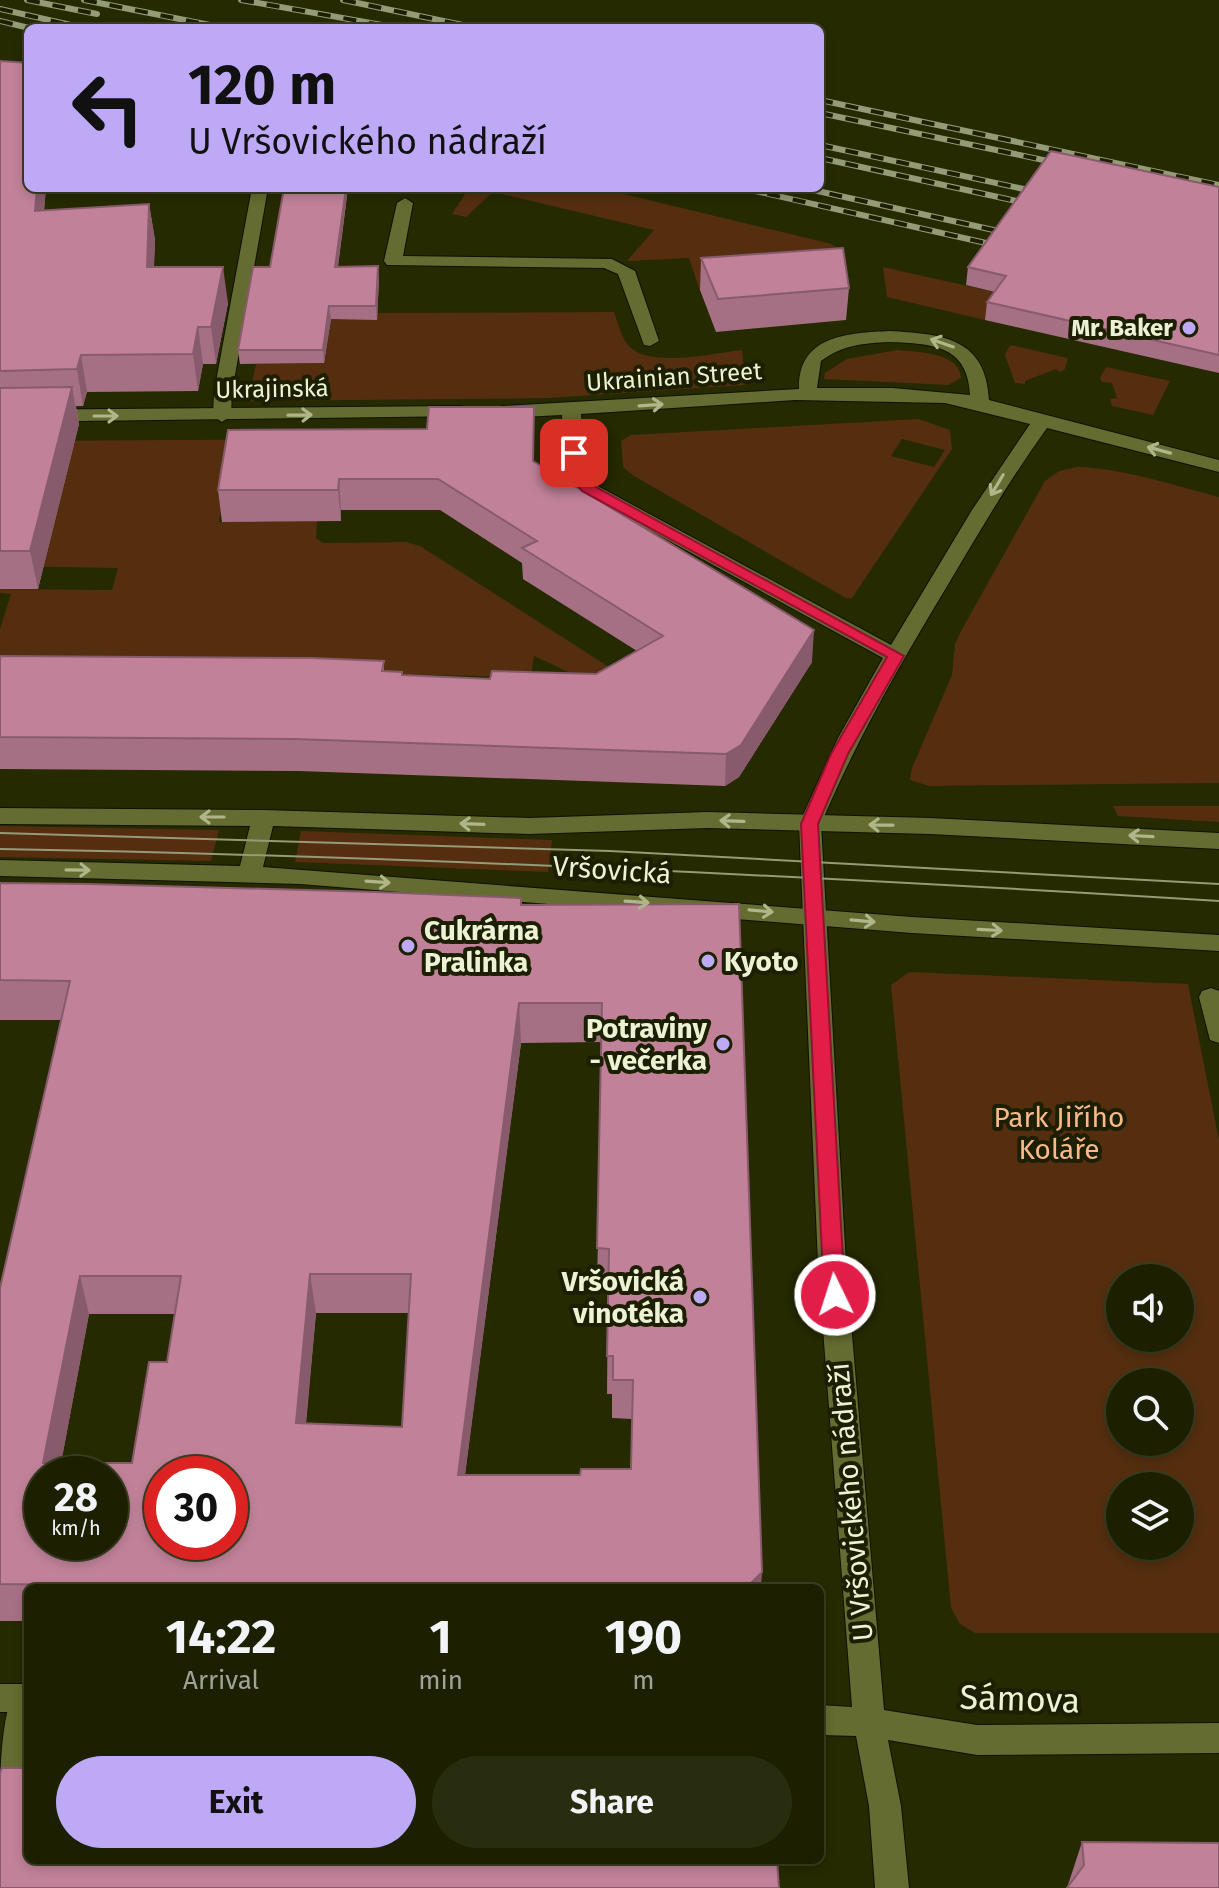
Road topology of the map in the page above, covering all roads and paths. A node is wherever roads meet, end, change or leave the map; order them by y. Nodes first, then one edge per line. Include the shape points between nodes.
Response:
1 (259, 192) edge
2 (405, 203) dead end
3 (650, 341) dead end
4 (808, 393) junction
5 (980, 402) junction
6 (571, 411) junction
7 (0, 416) edge
8 (222, 416) junction
9 (1042, 421) junction
10 (1219, 466) edge
11 (896, 656) junction
12 (0, 816) edge
13 (263, 818) junction
14 (810, 824) junction
15 (1219, 841) edge
16 (0, 868) edge
17 (250, 874) junction
18 (813, 916) junction
19 (1219, 943) edge
20 (1211, 997) dead end
21 (1219, 1034) edge
22 (18, 1698) edge
23 (824, 1720) edge
24 (869, 1722) junction
25 (1219, 1738) edge
26 (1, 1815) edge
27 (892, 1888) edge

1 - 8 street
2 - 3 street via 393,261 606,263 626,271
4 - 5 street, Ukrainian Street
5 -> 4 street via 979,380 970,360 958,349 922,338 876,338 823,350 810,364
6 -> 4 street, Ukrainian Street
5 - 9 street, Ukrainian Street
8 -> 6 street, Ukrajinská
6 - 11 street via 575,473 587,488
7 -> 8 street, Ukrajinská
10 -> 9 street, Ukrainian Street
9 -> 11 street, U Vršovického nádraží via 1007,468
11 - 14 street, U Vršovického nádraží via 839,754
13 -> 12 street, Vršovická
14 -> 13 street, Vršovická via 708,820 529,826
13 - 17 street
15 -> 14 street, Vršovická
14 - 18 street, U Vršovického nádraží
16 -> 17 street, Vršovická
17 -> 18 street, Vršovická
18 -> 19 street, Vršovická
18 - 24 street, U Vršovického nádraží via 832,1264
20 - 21 street
22 - 26 street
23 - 24 street, Sámova
24 - 25 street, Sámova via 977,1740
24 - 27 street, U Vršovického nádraží via 885,1806

